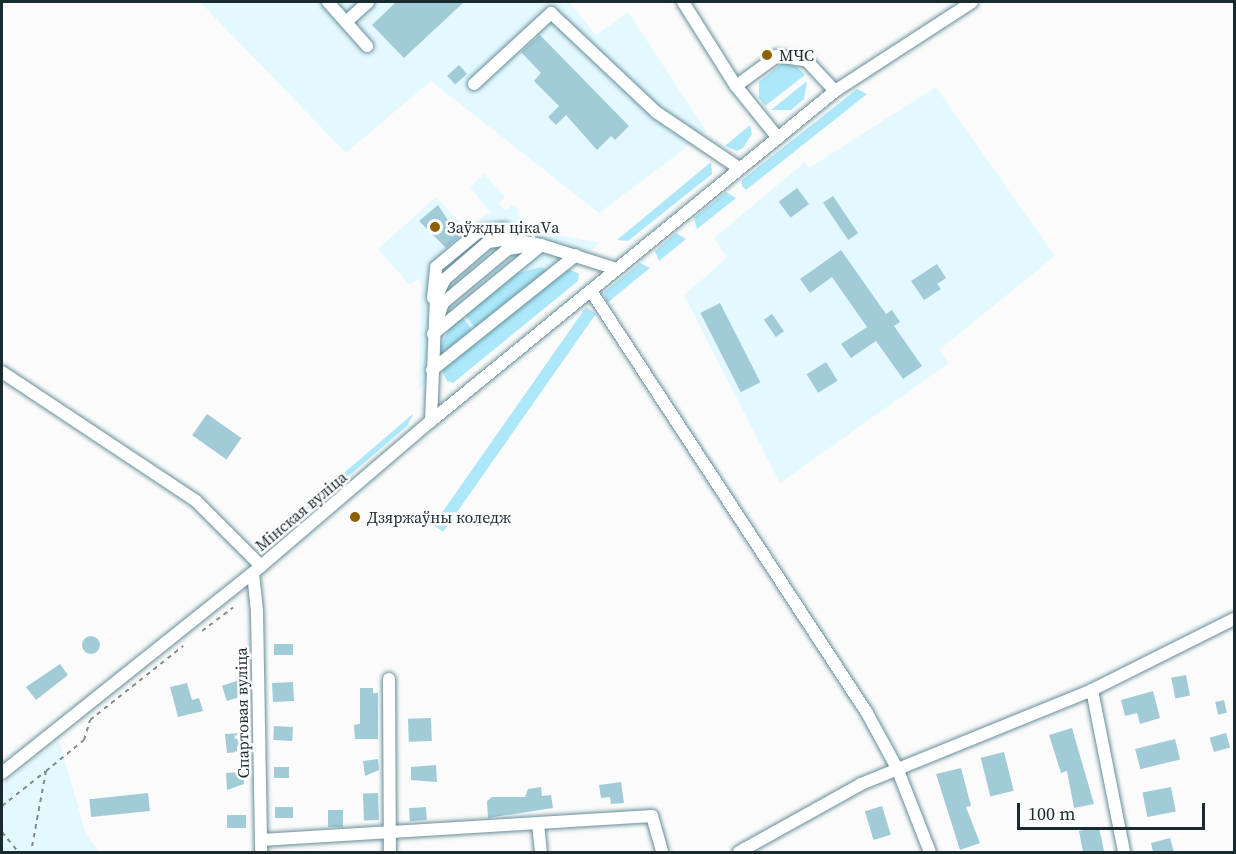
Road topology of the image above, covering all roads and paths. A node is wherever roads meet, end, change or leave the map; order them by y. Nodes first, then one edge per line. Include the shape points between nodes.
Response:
1 (328, 2) edge
2 (368, 2) edge
3 (683, 2) edge
4 (972, 2) edge
5 (346, 22) junction
6 (366, 46) dead end
7 (474, 84) dead end
8 (736, 86) junction
9 (835, 91) junction
10 (777, 138) junction
11 (739, 168) junction
12 (541, 245) junction
13 (576, 255) junction
14 (616, 269) junction
15 (591, 291) junction
16 (433, 334) junction
17 (432, 370) junction
18 (2, 372) edge
19 (431, 421) junction
20 (257, 570) junction
21 (233, 608) dead end
22 (1234, 619) edge
23 (389, 679) dead end
24 (1092, 690) junction
25 (897, 768) junction
26 (46, 771) junction
27 (2, 773) edge
28 (2, 806) edge
29 (538, 824) junction
30 (2, 832) edge
31 (389, 834) junction
32 (261, 846) edge
33 (18, 852) edge
34 (31, 852) edge
35 (390, 852) edge
36 (540, 852) edge
37 (662, 852) edge
38 (739, 852) edge
39 (930, 852) edge
40 (1124, 852) edge

1 - 5 street
2 - 5 street
3 - 8 street
4 - 9 street, Мінская вуліца
5 - 6 street
7 - 11 street via 551,13 656,112
8 - 9 street via 777,56 807,61
8 - 10 street
9 - 10 street, Мінская вуліца
10 - 11 street, Мінская вуліца
11 - 14 street, Мінская вуліца
12 - 13 street
12 - 16 street
12 - 16 street via 510,238 488,242 445,279 436,298
13 - 14 street
13 - 17 street
14 - 15 street, Мінская вуліца
15 - 19 street, Мінская вуліца
15 - 25 street via 867,713
16 - 17 street
17 - 19 street
18 - 20 street via 196,501
19 - 20 street, Мінская вуліца
20 - 27 street, Мінская вуліца
20 - 32 street, Спартовая вуліца
21 - 26 path via 90,720 84,740
22 - 24 street
23 - 31 street
24 - 25 street
24 - 40 street
25 - 38 street
25 - 39 street
26 - 28 path
26 - 34 path
29 - 31 street
29 - 36 street
29 - 37 street via 652,816
30 - 33 path
31 - 32 street
31 - 35 street

